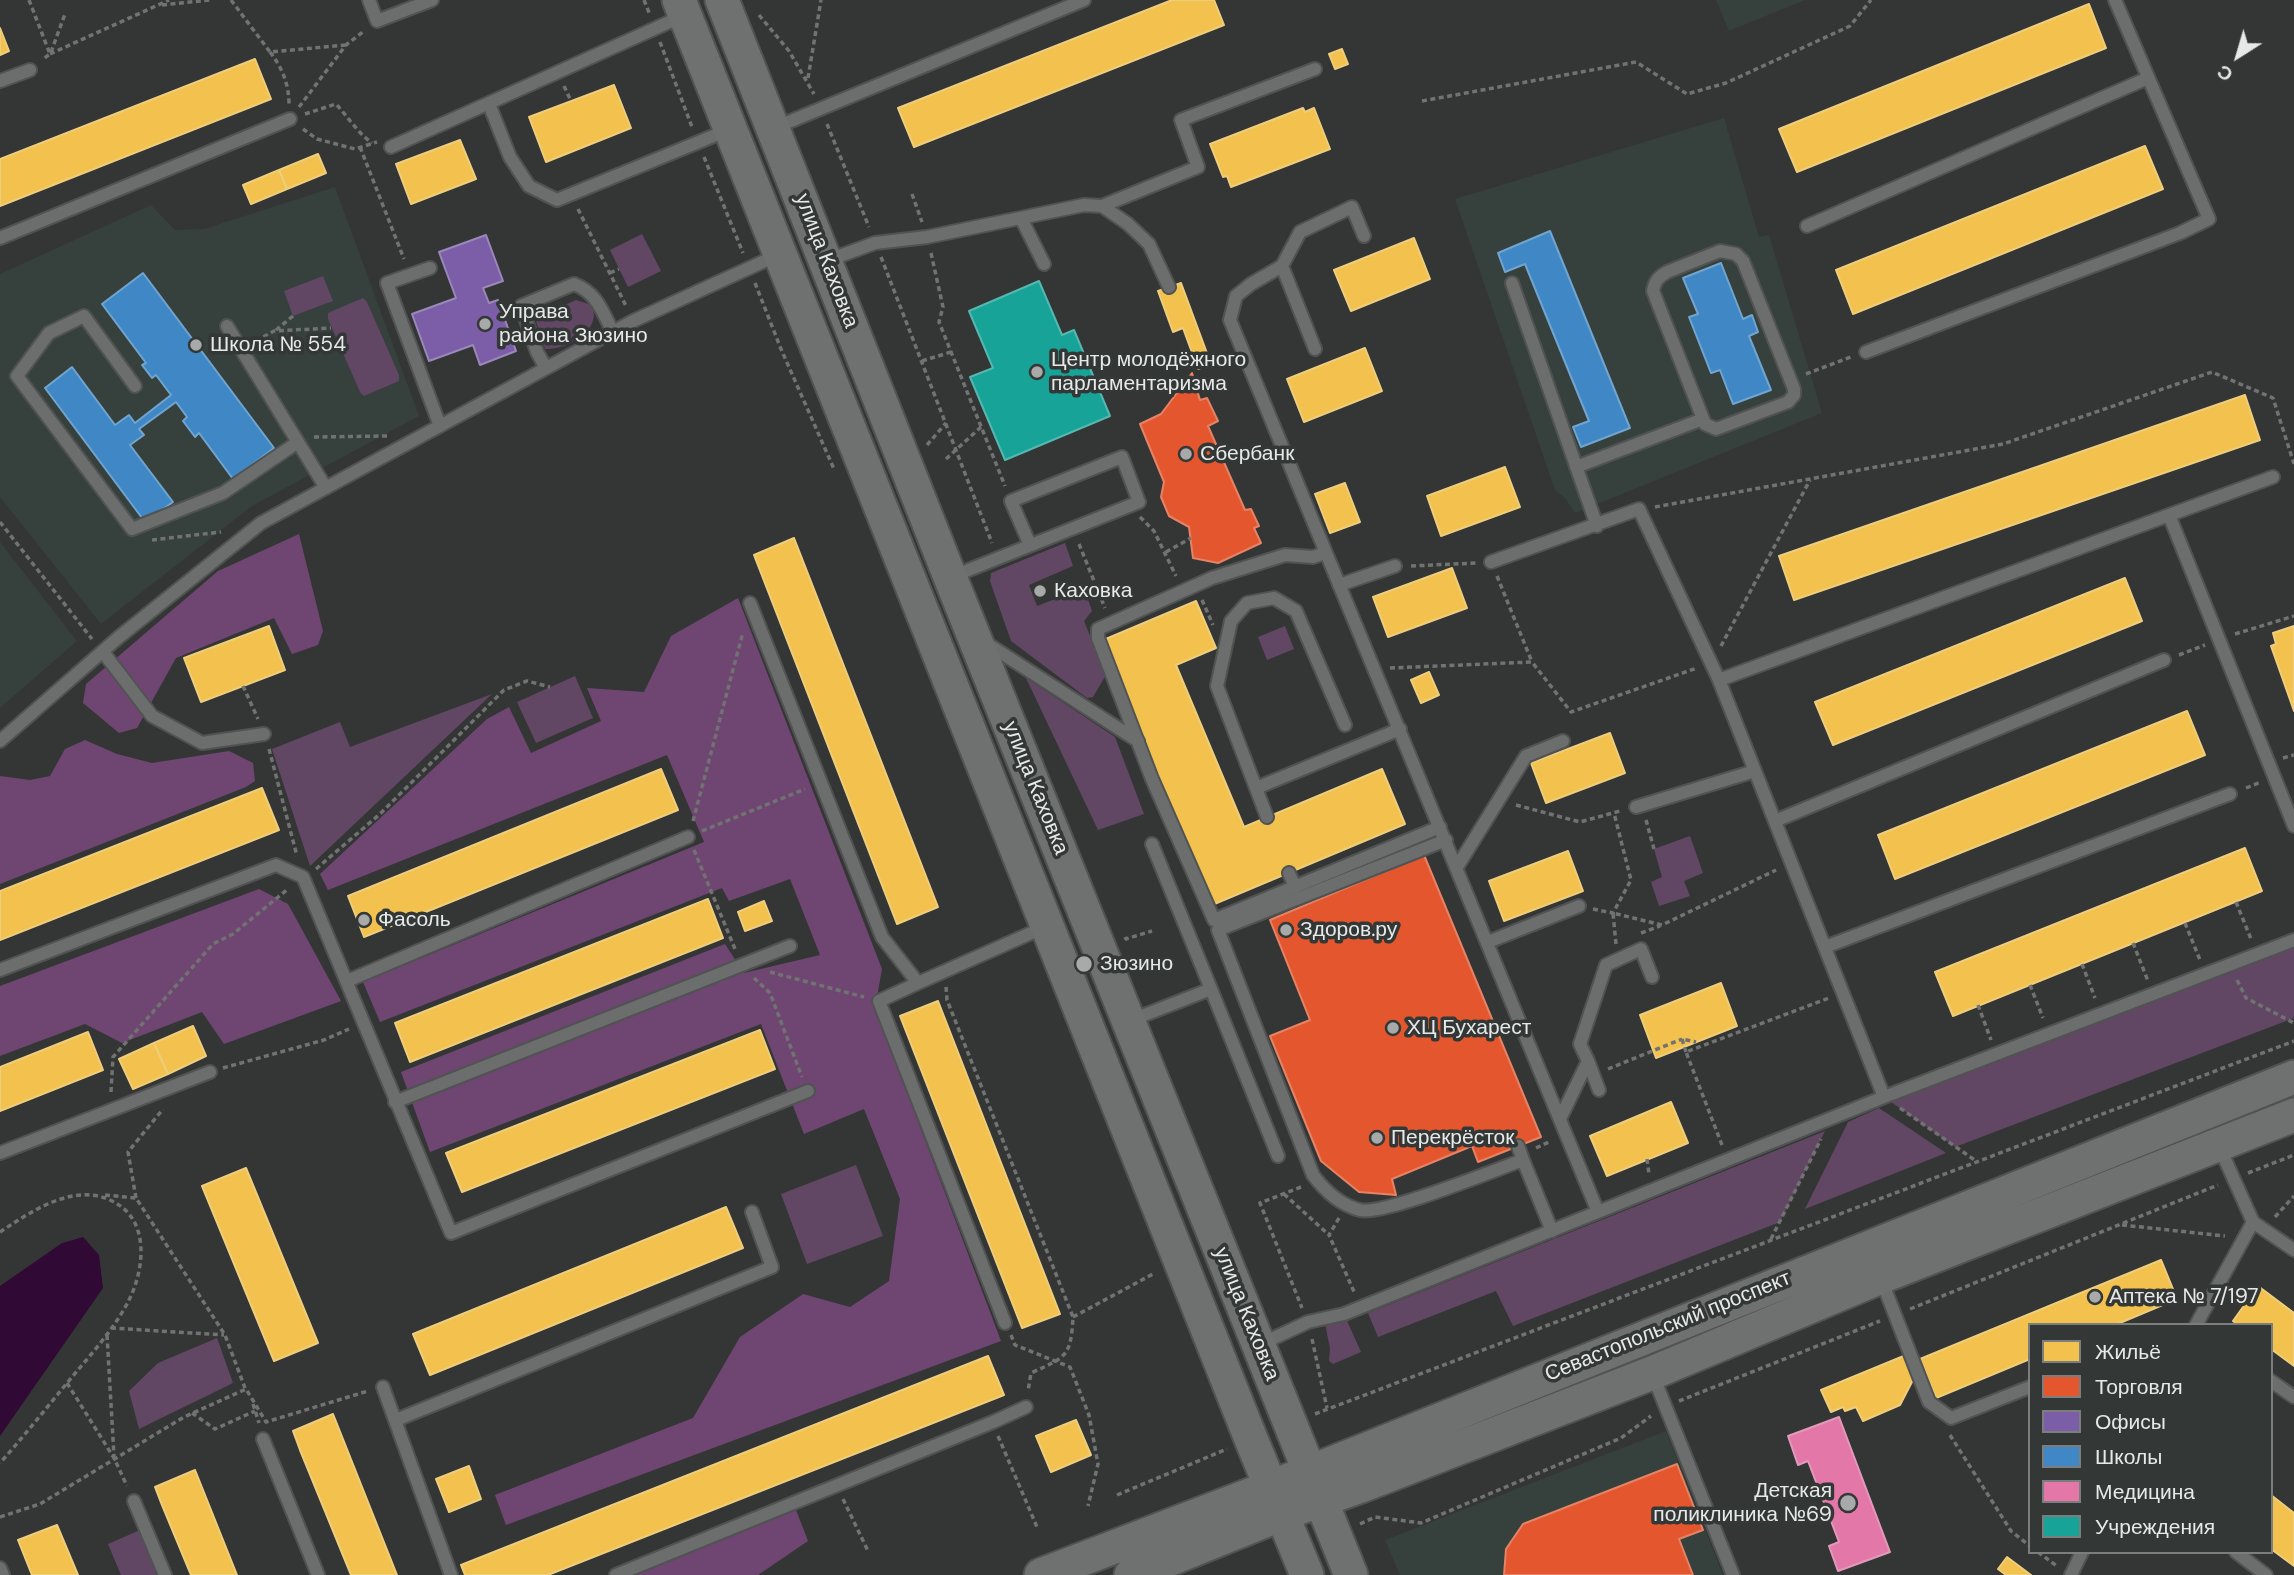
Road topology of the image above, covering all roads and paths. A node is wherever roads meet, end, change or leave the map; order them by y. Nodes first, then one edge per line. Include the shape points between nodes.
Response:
1 (29, 0) edge
2 (169, 0) edge
3 (210, 0) edge
4 (231, 0) edge
5 (369, 0) edge
6 (432, 0) edge
7 (644, 0) edge
8 (722, 0) edge
9 (821, 0) edge
10 (1084, 0) edge
11 (1871, 0) edge
12 (2115, 0) edge
13 (177, 2) edge
14 (156, 5) junction
15 (682, 7) edge
16 (65, 14) dead end
17 (377, 21) junction
18 (654, 27) junction
19 (346, 45) junction
20 (270, 52) junction
21 (50, 54) junction
22 (1315, 69) dead end
23 (30, 70) joint
24 (2148, 78) junction
25 (808, 80) dead end
26 (0, 81) edge
27 (1422, 101) dead end
28 (489, 104) junction
29 (290, 119) junction
30 (774, 128) junction
31 (731, 129) junction
32 (317, 139) dead end
33 (372, 143) dead end
34 (698, 143) junction
35 (360, 147) dead end
36 (391, 147) dead end
37 (355, 149) dead end
38 (912, 194) dead end
39 (575, 203) dead end
40 (1102, 206) junction
41 (1021, 218) junction
42 (1807, 226) dead end
43 (1364, 236) dead end
44 (927, 237) junction
45 (0, 238) edge
46 (876, 243) junction
47 (780, 254) junction
48 (826, 261) junction
49 (1044, 264) dead end
50 (1282, 267) junction
51 (430, 268) dead end
52 (619, 269) dead end
53 (749, 269) junction
54 (610, 273) junction
55 (410, 275) junction
56 (1512, 283) dead end
57 (1169, 287) dead end
58 (293, 316) dead end
59 (634, 321) junction
60 (227, 326) dead end
61 (331, 328) dead end
62 (274, 331) junction
63 (612, 332) junction
64 (241, 349) junction
65 (1315, 349) dead end
66 (951, 352) junction
67 (1866, 352) joint
68 (922, 360) junction
69 (546, 368) junction
70 (1810, 373) dead end
71 (135, 386) dead end
72 (1703, 419) junction
73 (946, 423) junction
74 (440, 426) junction
75 (981, 427) junction
76 (393, 436) dead end
77 (298, 442) junction
78 (957, 449) junction
79 (932, 457) dead end
80 (946, 459) dead end
81 (2294, 464) edge
82 (1576, 467) junction
83 (834, 469) dead end
84 (2273, 477) dead end
85 (1810, 480) junction
86 (326, 488) junction
87 (1011, 500) junction
88 (1639, 509) junction
89 (1138, 515) dead end
90 (2169, 515) junction
91 (0, 522) edge
92 (1597, 526) junction
93 (132, 529) junction
94 (230, 531) dead end
95 (1191, 538) dead end
96 (1030, 544) junction
97 (1166, 552) junction
98 (1325, 553) junction
99 (1083, 554) dead end
100 (1492, 562) junction
101 (1395, 566) joint
102 (963, 572) junction
103 (1196, 585) junction
104 (1339, 585) junction
105 (1182, 590) junction
106 (750, 603) joint
107 (2294, 616) edge
108 (1111, 623) junction
109 (974, 635) junction
110 (2218, 639) junction
111 (1224, 651) junction
112 (103, 652) junction
113 (2165, 660) joint
114 (1532, 662) junction
115 (1712, 663) junction
116 (1374, 668) junction
117 (1719, 680) junction
118 (243, 686) dead end
119 (550, 687) dead end
120 (1345, 725) dead end
121 (1400, 729) junction
122 (264, 734) junction
123 (0, 741) edge
124 (1563, 741) dead end
125 (1138, 742) junction
126 (1755, 771) junction
127 (2274, 777) junction
128 (1256, 789) junction
129 (800, 791) dead end
130 (2231, 794) joint
131 (1498, 800) junction
132 (1639, 806) junction
133 (1614, 813) junction
134 (1267, 817) dead end
135 (1775, 821) junction
136 (1440, 827) junction
137 (2294, 827) edge
138 (688, 837) junction
139 (1446, 840) junction
140 (1152, 844) dead end
141 (1654, 849) dead end
142 (1792, 863) junction
143 (1457, 867) junction
144 (1289, 873) dead end
145 (303, 877) junction
146 (1296, 887) junction
147 (2236, 902) dead end
148 (1579, 906) joint
149 (1613, 913) junction
150 (2185, 923) dead end
151 (1048, 926) junction
152 (1121, 927) dead end
153 (1152, 931) dead end
154 (2294, 940) edge
155 (1488, 942) junction
156 (1616, 942) dead end
157 (2133, 943) dead end
158 (790, 946) dead end
159 (1825, 947) junction
160 (2257, 954) junction
161 (2082, 964) dead end
162 (742, 965) junction
163 (2229, 965) junction
164 (946, 969) junction
165 (0, 970) edge
166 (2206, 974) junction
167 (1652, 977) dead end
168 (347, 981) junction
169 (918, 982) junction
170 (2030, 985) dead end
171 (1210, 989) junction
172 (1843, 993) junction
173 (2153, 994) junction
174 (862, 997) dead end
175 (1978, 1006) dead end
176 (2101, 1014) junction
177 (1129, 1021) junction
178 (364, 1023) junction
179 (2294, 1023) edge
180 (2049, 1034) junction
181 (1682, 1039) junction
182 (2294, 1041) edge
183 (1696, 1042) dead end
184 (1686, 1052) junction
185 (1997, 1054) junction
186 (1588, 1061) junction
187 (210, 1072) joint
188 (1593, 1075) junction
189 (2294, 1077) edge
190 (184, 1082) junction
191 (1599, 1090) dead end
192 (808, 1091) joint
193 (1885, 1097) junction
194 (395, 1102) junction
195 (109, 1111) junction
196 (2294, 1115) edge
197 (1560, 1119) junction
198 (1831, 1119) junction
199 (1566, 1135) junction
200 (2219, 1145) junction
201 (1524, 1152) junction
202 (0, 1153) edge
203 (2294, 1155) edge
204 (1278, 1156) dead end
205 (1727, 1160) junction
206 (1976, 1161) junction
207 (2234, 1179) junction
208 (1292, 1190) dead end
209 (1284, 1194) junction
210 (99, 1195) junction
211 (2294, 1196) edge
212 (136, 1198) junction
213 (752, 1212) dead end
214 (1598, 1212) junction
215 (1341, 1214) dead end
216 (2119, 1225) junction
217 (2259, 1226) junction
218 (1552, 1231) junction
219 (0, 1232) edge
220 (1329, 1236) junction
221 (1274, 1238) junction
222 (2244, 1238) junction
223 (1771, 1240) junction
224 (1265, 1241) dead end
225 (2294, 1250) edge
226 (1153, 1274) dead end
227 (1881, 1277) junction
228 (1355, 1294) dead end
229 (1895, 1315) junction
230 (1073, 1317) junction
231 (1308, 1322) junction
232 (2197, 1322) edge
233 (1005, 1323) joint
234 (111, 1328) junction
235 (107, 1334) junction
236 (225, 1335) junction
237 (1259, 1345) junction
238 (1056, 1362) junction
239 (1031, 1373) dead end
240 (1652, 1373) junction
241 (2273, 1382) edge
242 (67, 1383) junction
243 (383, 1387) joint
244 (246, 1388) junction
245 (2028, 1388) edge
246 (2294, 1397) edge
247 (1929, 1402) junction
248 (1665, 1406) junction
249 (1026, 1407) dead end
250 (256, 1411) junction
251 (192, 1413) junction
252 (396, 1420) junction
253 (996, 1432) dead end
254 (263, 1439) joint
255 (1213, 1455) dead end
256 (114, 1458) junction
257 (0, 1463) edge
258 (1316, 1486) junction
259 (1117, 1495) dead end
260 (843, 1498) dead end
261 (134, 1501) joint
262 (1277, 1501) junction
263 (1088, 1506) dead end
264 (0, 1517) edge
265 (1358, 1524) dead end
266 (1037, 1527) dead end
267 (2028, 1544) edge
268 (867, 1551) dead end
269 (2041, 1554) edge
270 (2081, 1554) edge
271 (2239, 1554) edge
272 (2058, 1567) dead end
273 (0, 1568) edge
274 (3, 1575) edge
275 (165, 1575) edge
276 (318, 1575) edge
277 (451, 1575) edge
278 (616, 1575) edge
279 (1041, 1575) edge
280 (1131, 1575) edge
281 (1307, 1575) edge
282 (1351, 1575) edge
283 (1733, 1575) edge
284 (2071, 1575) edge
285 (2266, 1575) edge

1 - 21 path
2 - 14 path
3 - 13 path
4 - 20 path
5 - 17 lane
6 - 17 lane
7 - 18 path
8 - 30 main road, улица Каховка
9 - 25 path
10 - 30 lane
11 - 27 path via 1850,26 1726,83 1686,94 1636,62
12 - 24 lane
13 - 14 path
14 - 21 path
15 - 18 lane
15 - 31 main road, улица Каховка
16 - 21 path
17 - 19 path
18 - 28 lane
18 - 34 path
19 - 20 path
19 - 29 path
20 - 29 path via 289,87
21 - 23 path
22 - 40 lane via 1181,120 1198,167
23 - 26 lane
24 - 42 lane
24 - 67 lane via 2209,219
28 - 34 lane via 510,157 529,186 557,200
28 - 36 lane
29 - 33 path via 336,103 360,135
29 - 45 lane
30 - 48 main road, улица Каховка
31 - 34 lane
31 - 47 main road, улица Каховка
32 - 37 path
34 - 53 path
35 - 55 path
38 - 44 path
39 - 54 path
40 - 41 lane via 1084,205
40 - 57 lane via 1149,244
41 - 44 lane
41 - 49 lane
43 - 50 lane via 1352,207 1300,232
44 - 46 lane
44 - 66 path via 943,307 939,322
46 - 48 lane
46 - 68 path
47 - 53 lane
47 - 151 main road, улица Каховка
48 - 102 main road, улица Каховка
50 - 65 lane
50 - 98 lane via 1236,296 1230,320
51 - 55 lane
52 - 54 path
53 - 59 lane
53 - 83 path
54 - 59 path
55 - 74 lane via 387,283
56 - 82 lane
58 - 62 path
59 - 63 lane
60 - 64 lane
61 - 62 path
62 - 64 path
63 - 69 lane
63 - 69 lane via 599,302 574,284 521,306
64 - 77 lane
66 - 68 path
66 - 75 path
67 - 70 path
68 - 73 path
69 - 74 lane
71 - 93 lane via 84,316 49,333 17,376
72 - 72 lane via 1653,291 1667,272 1729,251 1743,261 1794,395 1788,402 1721,428 1711,428
72 - 82 lane
73 - 78 path
73 - 79 path via 927,444
74 - 86 lane
75 - 78 path
75 - 87 path
76 - 77 path via 304,438
77 - 86 lane
77 - 93 lane via 223,492
78 - 80 path
78 - 102 path via 992,543
81 - 85 path via 2273,398 2212,372 2003,444
82 - 92 lane
84 - 90 lane
85 - 88 path
85 - 115 path
86 - 112 lane via 261,523
87 - 96 lane
87 - 96 lane via 1122,457 1139,502
88 - 92 lane
88 - 115 lane
89 - 97 path
90 - 110 lane
90 - 117 lane
91 - 112 path
92 - 100 lane
93 - 94 path via 142,541
95 - 97 path
96 - 102 lane
97 - 105 path
98 - 103 lane via 1313,558 1285,555
98 - 104 lane
99 - 108 path
100 - 101 path
100 - 114 path
101 - 104 lane
102 - 109 main road, улица Каховка
103 - 105 lane
103 - 111 path
104 - 116 lane
105 - 108 lane
106 - 138 path
106 - 169 lane via 882,937
107 - 110 path
108 - 125 lane via 1098,629 1097,638
109 - 125 lane
109 - 177 main road, улица Каховка
110 - 113 path
110 - 127 lane
111 - 120 lane via 1231,621 1247,603 1275,598 1296,611
111 - 128 lane via 1217,686
112 - 122 lane via 152,716 202,743
112 - 123 lane
113 - 135 lane
114 - 115 path via 1571,712
114 - 116 path
115 - 117 lane
116 - 121 lane
117 - 126 lane
118 - 122 path
119 - 145 path via 527,681 504,690 380,814
121 - 128 lane
121 - 136 lane
122 - 145 path
124 - 131 lane via 1526,756
125 - 146 lane via 1214,920
126 - 132 lane
126 - 135 lane
127 - 130 path
127 - 137 lane
128 - 134 lane
129 - 138 path
130 - 159 lane
131 - 133 path via 1580,822
131 - 143 lane
132 - 133 path
132 - 141 path
133 - 149 path via 1631,880
135 - 142 lane
136 - 139 lane
136 - 146 lane
138 - 162 path
138 - 168 lane
139 - 143 lane
139 - 201 lane via 1219,930 1313,1175 1330,1196 1362,1211 1400,1204
140 - 171 lane
142 - 149 path via 1662,925
142 - 159 lane
143 - 155 lane
144 - 146 lane
145 - 165 lane via 276,865
145 - 168 lane
145 - 195 path via 233,934 213,944 113,1057
147 - 160 path
148 - 149 path
148 - 155 lane
149 - 156 path
150 - 166 path
151 - 164 lane
151 - 262 main road, улица Каховка
152 - 153 path via 1126,939
154 - 160 lane
155 - 197 lane
157 - 173 path
158 - 162 lane
159 - 172 lane
160 - 163 lane
161 - 176 path
162 - 174 path
162 - 192 path via 770,993
162 - 194 lane
163 - 166 lane
163 - 179 path via 2246,999
164 - 169 lane
164 - 230 path via 947,1000
166 - 173 lane
167 - 186 lane via 1641,949 1606,965 1580,1044
168 - 178 lane
169 - 233 lane via 879,1001
170 - 180 path
171 - 177 lane
171 - 204 lane
172 - 184 path
172 - 193 lane
173 - 176 lane
175 - 185 path
176 - 180 lane
177 - 237 main road, улица Каховка
178 - 187 path via 324,1040
178 - 194 lane
180 - 185 lane
181 - 183 path
181 - 184 path
181 - 188 path
182 - 206 path
184 - 205 path
185 - 193 lane
186 - 188 lane
186 - 197 lane
187 - 190 lane
188 - 191 lane
189 - 258 main road, Севастопольский проспект
190 - 195 lane
190 - 212 path via 128,1152
192 - 194 lane via 451,1233
193 - 198 lane
193 - 206 path
195 - 202 lane
196 - 200 main road, Севастопольский проспект
197 - 199 lane
198 - 205 lane
198 - 223 path
199 - 201 path
199 - 214 lane
200 - 207 lane
200 - 227 main road, Севастопольский проспект
201 - 218 lane
203 - 207 path
205 - 214 lane
206 - 223 path
207 - 216 path
207 - 217 lane
208 - 209 path
209 - 220 path
209 - 221 path via 1260,1203
210 - 212 path
210 - 219 path via 56,1201
210 - 234 path via 120,1205 141,1236 138,1277
211 - 217 path
212 - 236 path
213 - 252 lane via 772,1267
214 - 218 lane
215 - 220 path
216 - 222 path
216 - 229 path
217 - 222 lane
217 - 225 lane
218 - 231 lane via 1344,1314
220 - 228 path
221 - 224 path
221 - 231 path
222 - 232 lane
223 - 231 path via 1327,1408
226 - 230 path
227 - 229 lane
227 - 240 main road, Севастопольский проспект
229 - 247 lane
229 - 248 path
230 - 238 path via 1072,1345
231 - 237 lane
233 - 238 path via 1015,1345
234 - 235 path
234 - 236 path
235 - 242 path
235 - 256 path
236 - 244 path
237 - 258 main road, улица Каховка
238 - 239 path
238 - 263 path via 1070,1367 1089,1415 1098,1464
240 - 248 lane
240 - 258 main road, Севастопольский проспект via 1362,1486
241 - 246 lane
242 - 256 path
242 - 257 path
243 - 244 path via 266,1422
243 - 252 lane
244 - 250 path
244 - 251 path
245 - 247 lane via 1951,1419
247 - 267 path via 2011,1531
248 - 265 path via 1621,1438 1421,1523 1375,1517
248 - 283 lane
249 - 278 lane
250 - 251 path via 215,1429
250 - 254 path
251 - 256 path
252 - 277 lane
253 - 266 path
254 - 276 lane
255 - 259 path
256 - 261 path
256 - 264 path via 40,1504
258 - 262 main road, Севастопольский проспект
258 - 282 main road, улица Каховка
260 - 268 path
261 - 275 lane
262 - 279 main road, Севастопольский проспект
262 - 280 main road, Севастопольский проспект
262 - 281 main road, улица Каховка
269 - 272 path
270 - 284 lane
271 - 285 lane
273 - 274 lane

